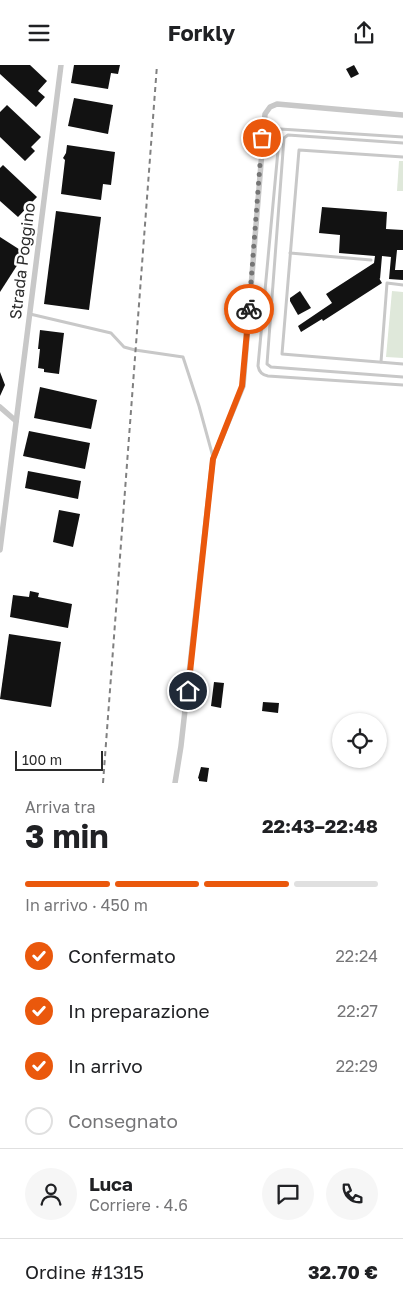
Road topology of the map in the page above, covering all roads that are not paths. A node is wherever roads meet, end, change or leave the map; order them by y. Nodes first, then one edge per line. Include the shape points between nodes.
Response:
1 (61, 65) edge
2 (403, 115) edge
3 (403, 137) edge
4 (403, 143) edge
5 (403, 157) edge
6 (290, 253) junction
7 (371, 260) dead end
8 (403, 285) edge
9 (29, 314) junction
10 (381, 362) junction
11 (403, 364) edge
12 (403, 377) edge
13 (403, 385) edge
14 (0, 407) edge
15 (16, 421) junction
16 (213, 459) junction
17 (0, 550) edge
18 (175, 783) edge

1 - 9 street, Strada Poggino
2 - 16 street via 278,104 267,109 242,386
3 - 13 lane via 280,129 258,366 263,375
4 - 12 lane via 288,135 284,138 267,364 271,367
5 - 6 lane via 298,149
6 - 7 lane
6 - 10 lane via 282,355
8 - 10 lane via 387,283
9 - 15 street, Strada Poggino
9 - 16 lane via 111,333 124,347 183,357
10 - 11 lane
14 - 15 street
15 - 17 street, Strada Poggino
16 - 18 street

